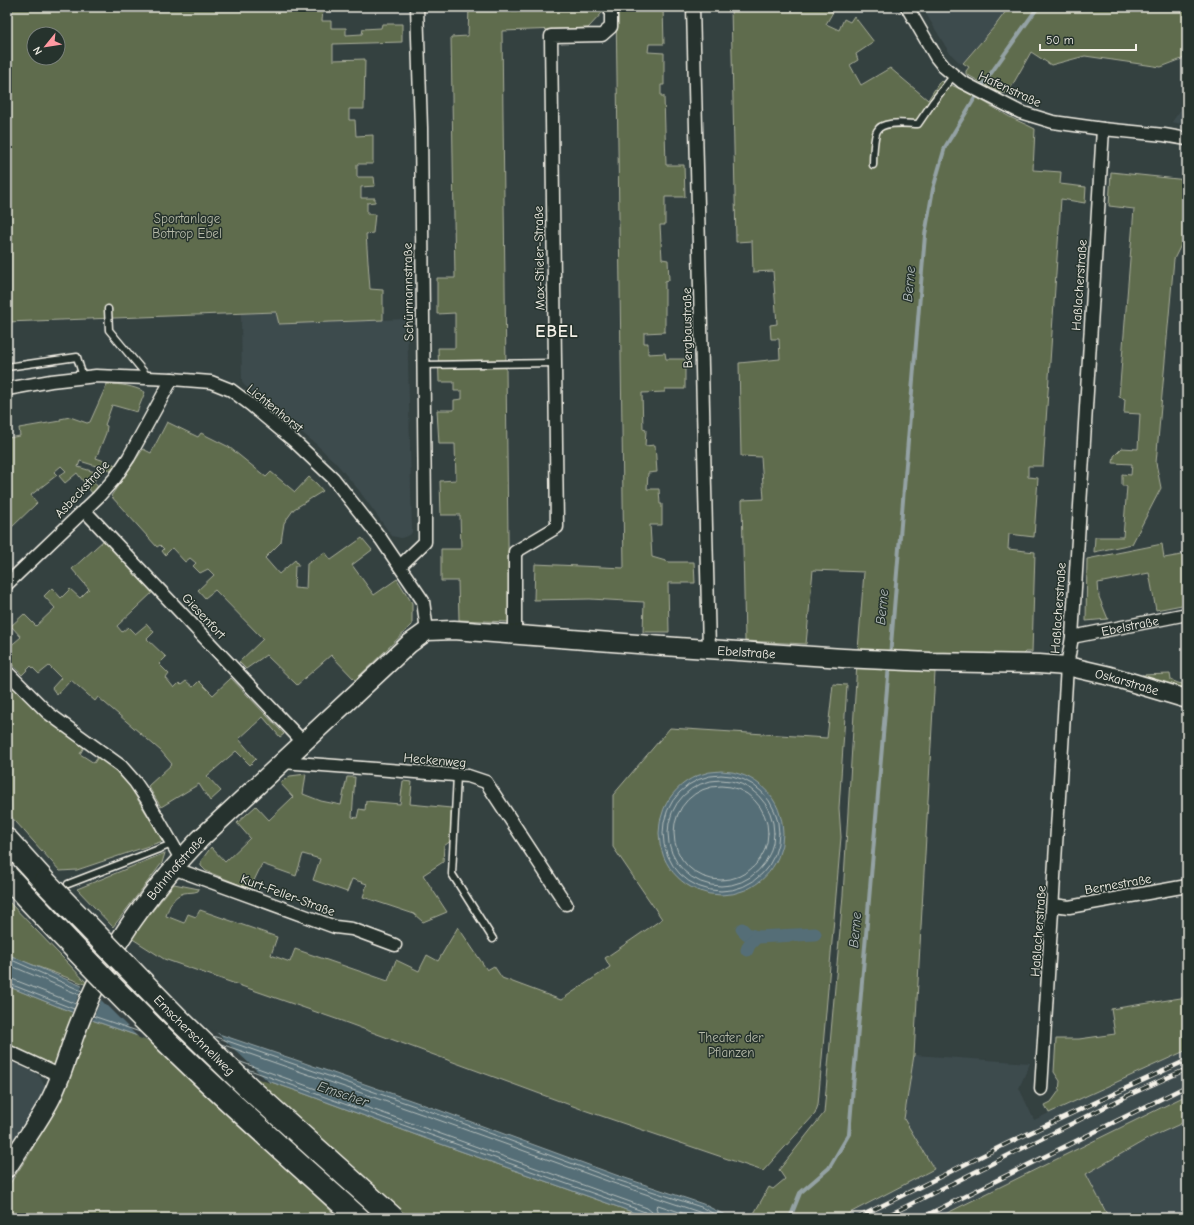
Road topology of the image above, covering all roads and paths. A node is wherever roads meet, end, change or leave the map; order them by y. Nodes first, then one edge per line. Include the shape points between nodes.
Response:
1 (417, 7) edge
2 (610, 7) edge
3 (693, 7) edge
4 (907, 7) edge
5 (958, 78) junction
6 (1104, 129) junction
7 (1187, 139) edge
8 (873, 165) dead end
9 (108, 309) dead end
10 (554, 363) junction
11 (423, 365) junction
12 (7, 367) edge
13 (83, 377) junction
14 (149, 378) junction
15 (172, 379) junction
16 (7, 389) edge
17 (84, 510) junction
18 (400, 566) junction
19 (7, 584) edge
20 (1187, 614) edge
21 (427, 631) junction
22 (516, 635) junction
23 (1072, 637) junction
24 (709, 649) junction
25 (1067, 666) junction
26 (7, 672) edge
27 (1187, 699) edge
28 (303, 742) junction
29 (283, 762) junction
30 (457, 775) junction
31 (7, 840) edge
32 (175, 857) junction
33 (7, 876) edge
34 (68, 884) dead end
35 (1187, 886) edge
36 (566, 904) dead end
37 (1053, 906) junction
38 (493, 939) dead end
39 (395, 945) dead end
40 (7, 1051) edge
41 (61, 1076) junction
42 (1041, 1089) dead end
43 (7, 1168) edge
44 (358, 1218) edge
45 (393, 1218) edge

1 - 11 street, Schürmannstraße
2 - 10 street, Max-Stieler-Straße via 611,27 602,35 551,36
3 - 24 street, Bergbaustraße
4 - 5 street, Hafenstraße via 936,57
5 - 6 street, Hafenstraße via 1020,112 1046,120
5 - 8 lane via 933,102 918,124 882,125 877,131
6 - 7 street, Hafenstraße
6 - 23 street, Haßlacherstraße
9 - 14 lane via 109,330
10 - 11 lane
10 - 22 street, Max-Stieler-Straße via 556,528 515,552
11 - 18 street, Schürmannstraße via 424,542
12 - 13 lane via 77,357
13 - 14 street, Lichtenhorst
13 - 16 street, Lichtenhorst
14 - 15 street, Lichtenhorst
15 - 17 street, Asbeckstraße via 115,478
15 - 18 street, Lichtenhorst via 211,382 231,390 250,404 333,478
17 - 19 street, Asbeckstraße
17 - 28 street, Giesenfort
18 - 21 street, Lichtenhorst via 423,601
20 - 23 street, Ebelstraße
21 - 22 street, Ebelstraße via 454,630
21 - 28 street, Bahnhofstraße via 408,644
22 - 24 street, Ebelstraße
23 - 25 street, Haßlacherstraße
24 - 25 street, Ebelstraße via 922,662
25 - 27 street, Oskarstraße
25 - 37 street, Haßlacherstraße
26 - 32 street via 48,713 121,766 146,798
28 - 29 street, Bahnhofstraße
29 - 30 street, Heckenweg
29 - 32 street, Bahnhofstraße via 200,839
30 - 36 street, Heckenweg via 486,782
30 - 38 lane via 452,874
31 - 45 highway, Emscherschnellweg, bridge via 177,1018 246,1086
32 - 34 lane
32 - 39 street, Kurt-Feller-Straße via 335,927 352,929
32 - 41 street, Bahnhofstraße via 102,972 84,1011
33 - 44 highway, bridge via 159,1034
35 - 37 street, Bernestraße via 1069,907
37 - 42 street, Haßlacherstraße
40 - 41 street
41 - 43 street, Bahnhofstraße via 50,1101

